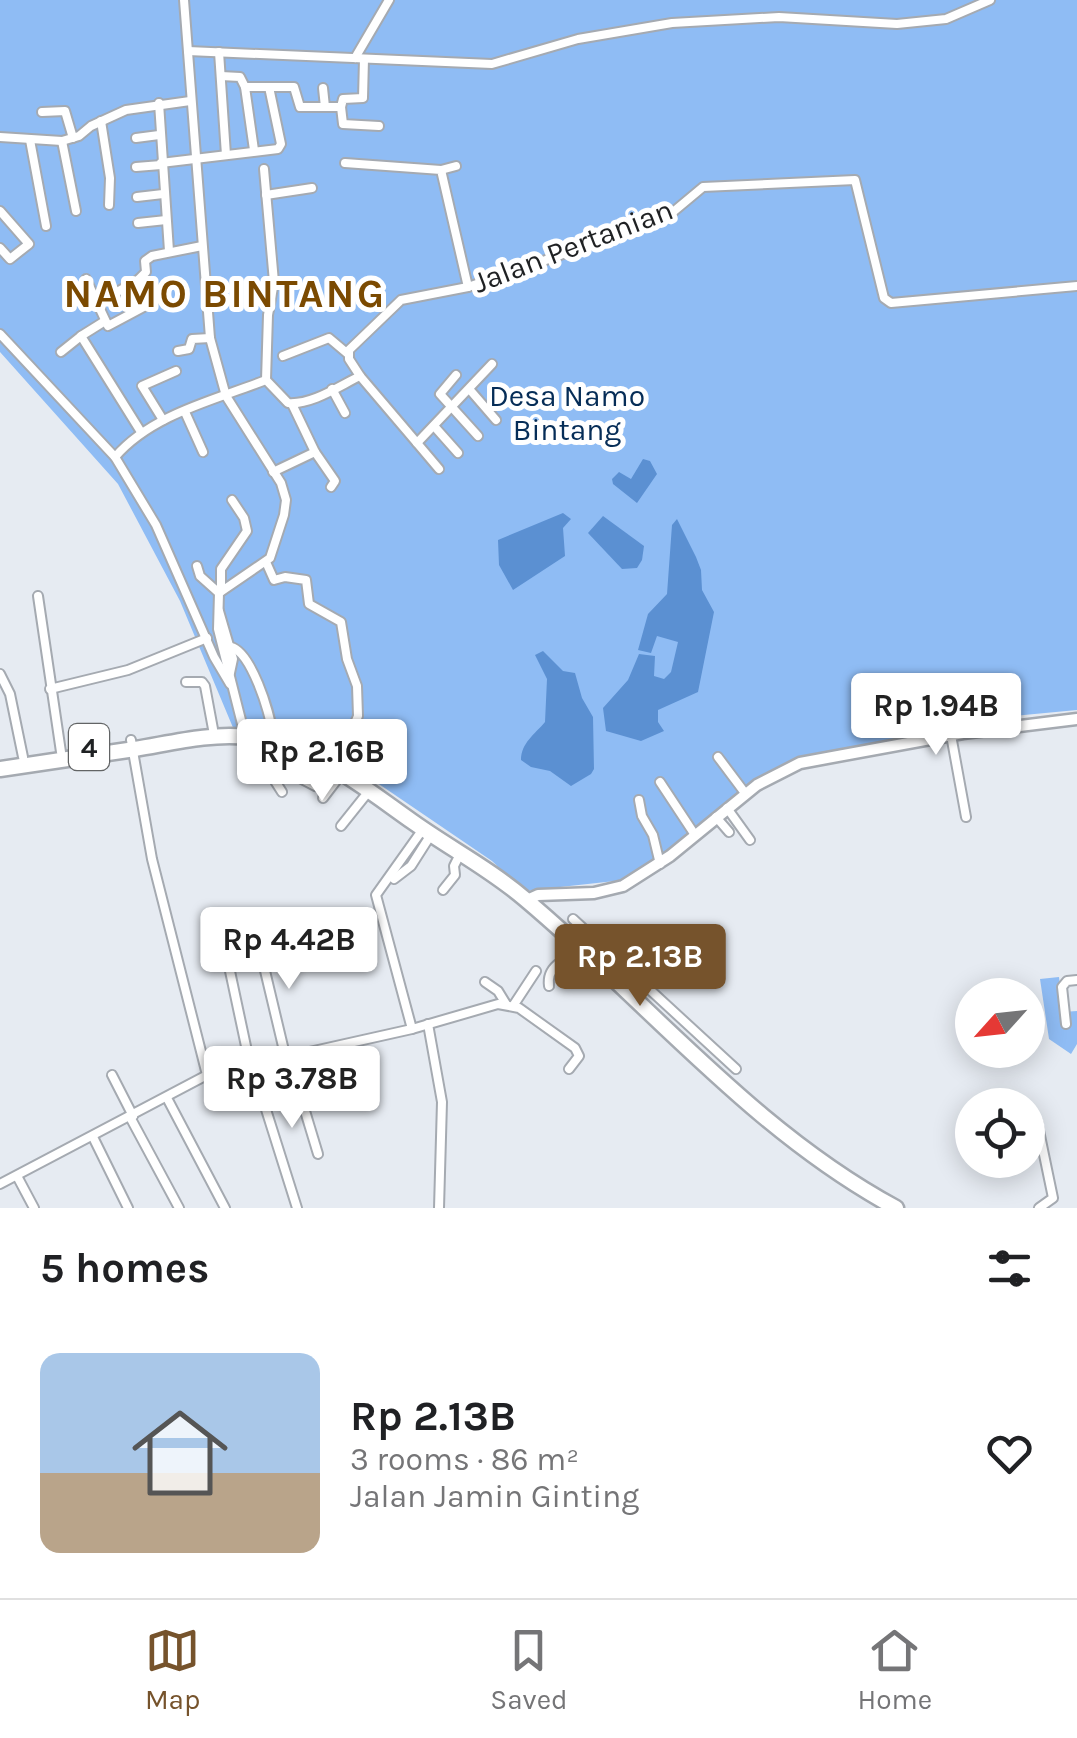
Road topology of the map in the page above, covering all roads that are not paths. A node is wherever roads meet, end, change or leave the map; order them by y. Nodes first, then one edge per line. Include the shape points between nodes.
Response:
1 (184, 0) edge
2 (389, 0) edge
3 (990, 0) edge
4 (188, 51) junction
5 (220, 52) junction
6 (360, 59) junction
7 (221, 76) junction
8 (245, 87) junction
9 (269, 88) junction
10 (324, 88) dead end
11 (190, 101) junction
12 (159, 103) junction
13 (325, 106) junction
14 (341, 107) junction
15 (42, 112) dead end
16 (100, 121) junction
17 (379, 126) dead end
18 (160, 135) junction
19 (0, 137) edge
20 (73, 138) junction
21 (136, 138) dead end
22 (30, 140) junction
23 (62, 141) junction
24 (254, 150) junction
25 (226, 155) junction
26 (195, 159) junction
27 (161, 164) junction
28 (345, 164) dead end
29 (456, 166) dead end
30 (136, 167) dead end
31 (264, 169) dead end
32 (442, 170) junction
33 (312, 188) dead end
34 (263, 190) junction
35 (163, 194) junction
36 (137, 197) dead end
37 (109, 205) dead end
38 (0, 211) edge
39 (76, 211) dead end
40 (166, 220) junction
41 (138, 223) dead end
42 (46, 226) dead end
43 (202, 246) junction
44 (0, 248) edge
45 (169, 251) junction
46 (86, 279) dead end
47 (138, 280) junction
48 (1077, 286) edge
49 (468, 287) junction
50 (98, 303) junction
51 (104, 321) junction
52 (0, 334) edge
53 (81, 336) junction
54 (210, 338) junction
55 (178, 351) dead end
56 (60, 352) dead end
57 (348, 354) junction
58 (283, 356) dead end
59 (492, 364) dead end
60 (176, 371) dead end
61 (456, 375) dead end
62 (360, 376) junction
63 (266, 380) junction
64 (332, 389) junction
65 (470, 390) junction
66 (226, 396) junction
67 (292, 404) junction
68 (453, 408) junction
69 (185, 412) junction
70 (345, 413) dead end
71 (163, 420) junction
72 (496, 420) dead end
73 (434, 426) junction
74 (140, 432) junction
75 (478, 436) dead end
76 (416, 444) junction
77 (204, 452) dead end
78 (315, 452) junction
79 (458, 453) dead end
80 (115, 457) junction
81 (438, 469) dead end
82 (273, 472) junction
83 (331, 487) dead end
84 (232, 500) dead end
85 (266, 562) junction
86 (197, 566) dead end
87 (220, 592) junction
88 (38, 596) dead end
89 (217, 607) junction
90 (207, 638) junction
91 (230, 646) junction
92 (230, 673) junction
93 (0, 674) edge
94 (186, 682) dead end
95 (50, 688) junction
96 (233, 688) junction
97 (1077, 718) edge
98 (213, 729) junction
99 (245, 732) junction
100 (272, 732) junction
101 (951, 735) junction
102 (131, 745) junction
103 (60, 752) junction
104 (718, 756) dead end
105 (23, 758) junction
106 (0, 765) edge
107 (335, 766) junction
108 (296, 776) dead end
109 (660, 782) dead end
110 (369, 790) junction
111 (282, 792) dead end
112 (745, 793) junction
113 (323, 798) dead end
114 (639, 800) dead end
115 (727, 808) junction
116 (716, 817) junction
117 (966, 817) dead end
118 (341, 826) dead end
119 (429, 831) junction
120 (729, 832) dead end
121 (695, 835) junction
122 (750, 840) dead end
123 (460, 851) junction
124 (660, 864) junction
125 (394, 878) dead end
126 (443, 890) dead end
127 (527, 900) junction
128 (572, 919) dead end
129 (256, 933) dead end
130 (224, 942) dead end
131 (583, 951) junction
132 (536, 970) dead end
133 (1077, 980) edge
134 (486, 982) dead end
135 (549, 986) dead end
136 (635, 988) junction
137 (510, 1005) junction
138 (428, 1024) junction
139 (1066, 1024) dead end
140 (412, 1030) junction
141 (287, 1059) junction
142 (251, 1065) junction
143 (569, 1069) dead end
144 (736, 1069) dead end
145 (112, 1075) dead end
146 (207, 1075) junction
147 (167, 1098) junction
148 (132, 1116) junction
149 (93, 1136) junction
150 (318, 1154) dead end
151 (1045, 1157) edge
152 (18, 1176) junction
153 (0, 1184) edge
154 (31, 1207) edge
155 (128, 1208) edge
156 (179, 1208) edge
157 (225, 1208) edge
158 (297, 1208) edge
159 (439, 1208) edge
160 (896, 1208) edge
161 (1039, 1208) edge

1 - 4 street
2 - 6 street
3 - 6 street via 946,20 897,24 748,17 632,29 504,62
4 - 5 street
4 - 11 street
5 - 6 street
5 - 7 street
6 - 14 street via 368,98 343,98
7 - 8 street via 240,78
7 - 25 street
8 - 9 street
8 - 24 street
9 - 13 street via 294,87 300,106
9 - 24 street via 280,146
10 - 13 street
11 - 12 street
11 - 26 street
12 - 16 street
12 - 18 street
13 - 14 street
14 - 17 street via 344,124
15 - 20 street via 65,111
16 - 20 street
16 - 37 street
18 - 21 street
18 - 27 street
19 - 22 street
20 - 23 street
22 - 23 street
22 - 42 street
23 - 39 street
24 - 25 street
25 - 26 street
26 - 27 street
26 - 43 street
27 - 30 street
27 - 35 street
28 - 32 street
29 - 32 street
31 - 34 street
32 - 49 street
33 - 34 street
34 - 63 street via 274,289
35 - 36 street
35 - 40 street
38 - 44 street via 29,244 10,259
40 - 41 street
40 - 45 street
43 - 45 street
43 - 54 street
45 - 47 street via 146,260
46 - 50 street
47 - 50 street
47 - 51 street via 152,303 108,326
48 - 49 street, Jalan Pertanian via 888,302 858,185 849,179 703,186 673,212
49 - 57 street, Jalan Pertanian via 401,300
50 - 51 street
51 - 53 street
52 - 80 street
53 - 56 street
53 - 74 street
54 - 55 street via 192,339 189,349
54 - 66 street
57 - 58 street via 329,338
57 - 62 street
59 - 65 street
60 - 71 street via 142,386
61 - 68 street via 440,393
62 - 64 street
62 - 76 street
63 - 66 street
63 - 67 street
64 - 67 street
64 - 70 street
65 - 68 street
65 - 72 street
66 - 69 street
66 - 82 street
67 - 78 street
68 - 73 street
68 - 75 street
69 - 71 street
69 - 77 street
71 - 74 street
73 - 76 street
73 - 79 street
74 - 80 street
76 - 81 street
78 - 82 street
78 - 83 street via 335,482
80 - 90 street via 156,525
82 - 85 street via 285,510
84 - 87 street via 248,531 221,568
85 - 87 street
85 - 107 street via 274,580 306,580 307,601 341,622 358,716 343,734
86 - 87 street
87 - 89 street
88 - 95 street
89 - 91 street
89 - 92 street
90 - 95 street via 122,672
90 - 96 street
91 - 92 street
91 - 100 street via 243,653
92 - 96 street
93 - 105 street
94 - 98 street via 205,686
95 - 103 street
96 - 99 street
97 - 101 street
98 - 99 highway, 4
98 - 102 highway, 4
99 - 100 highway, 4
99 - 102 highway, 4
99 - 107 highway, 4
99 - 111 street
100 - 107 highway, 4
101 - 112 street via 800,763
101 - 117 street
102 - 103 highway, 4
102 - 106 highway, 4
102 - 146 street via 152,860
103 - 105 highway, 4
104 - 112 street
105 - 106 highway, 4
107 - 108 street via 315,786
107 - 110 highway, 4
107 - 113 street
107 - 119 highway, 4
109 - 121 street
110 - 118 street
110 - 119 highway, 4
112 - 115 street
114 - 124 street
115 - 116 street
115 - 122 street
116 - 120 street
116 - 121 street
119 - 123 highway, 4
119 - 125 street via 409,868
119 - 140 street via 376,895
121 - 124 street
123 - 126 street
123 - 127 highway, 4
124 - 127 street via 606,892
127 - 131 highway, 4
128 - 136 street
129 - 141 street
130 - 142 street
131 - 135 street via 556,966
131 - 136 highway, 4
132 - 137 street
133 - 139 street via 1062,987
134 - 137 street
136 - 144 street
136 - 160 highway, 4 via 716,1075 804,1150
137 - 138 street
137 - 143 street via 578,1050
138 - 140 street
138 - 159 street via 442,1102
140 - 141 street
141 - 142 street
141 - 150 street
142 - 146 street
142 - 158 street
145 - 148 street
146 - 147 street
147 - 148 street
147 - 157 street
148 - 149 street
148 - 156 street
149 - 152 street
149 - 155 street
151 - 161 street via 1054,1198
152 - 153 street
152 - 154 street

